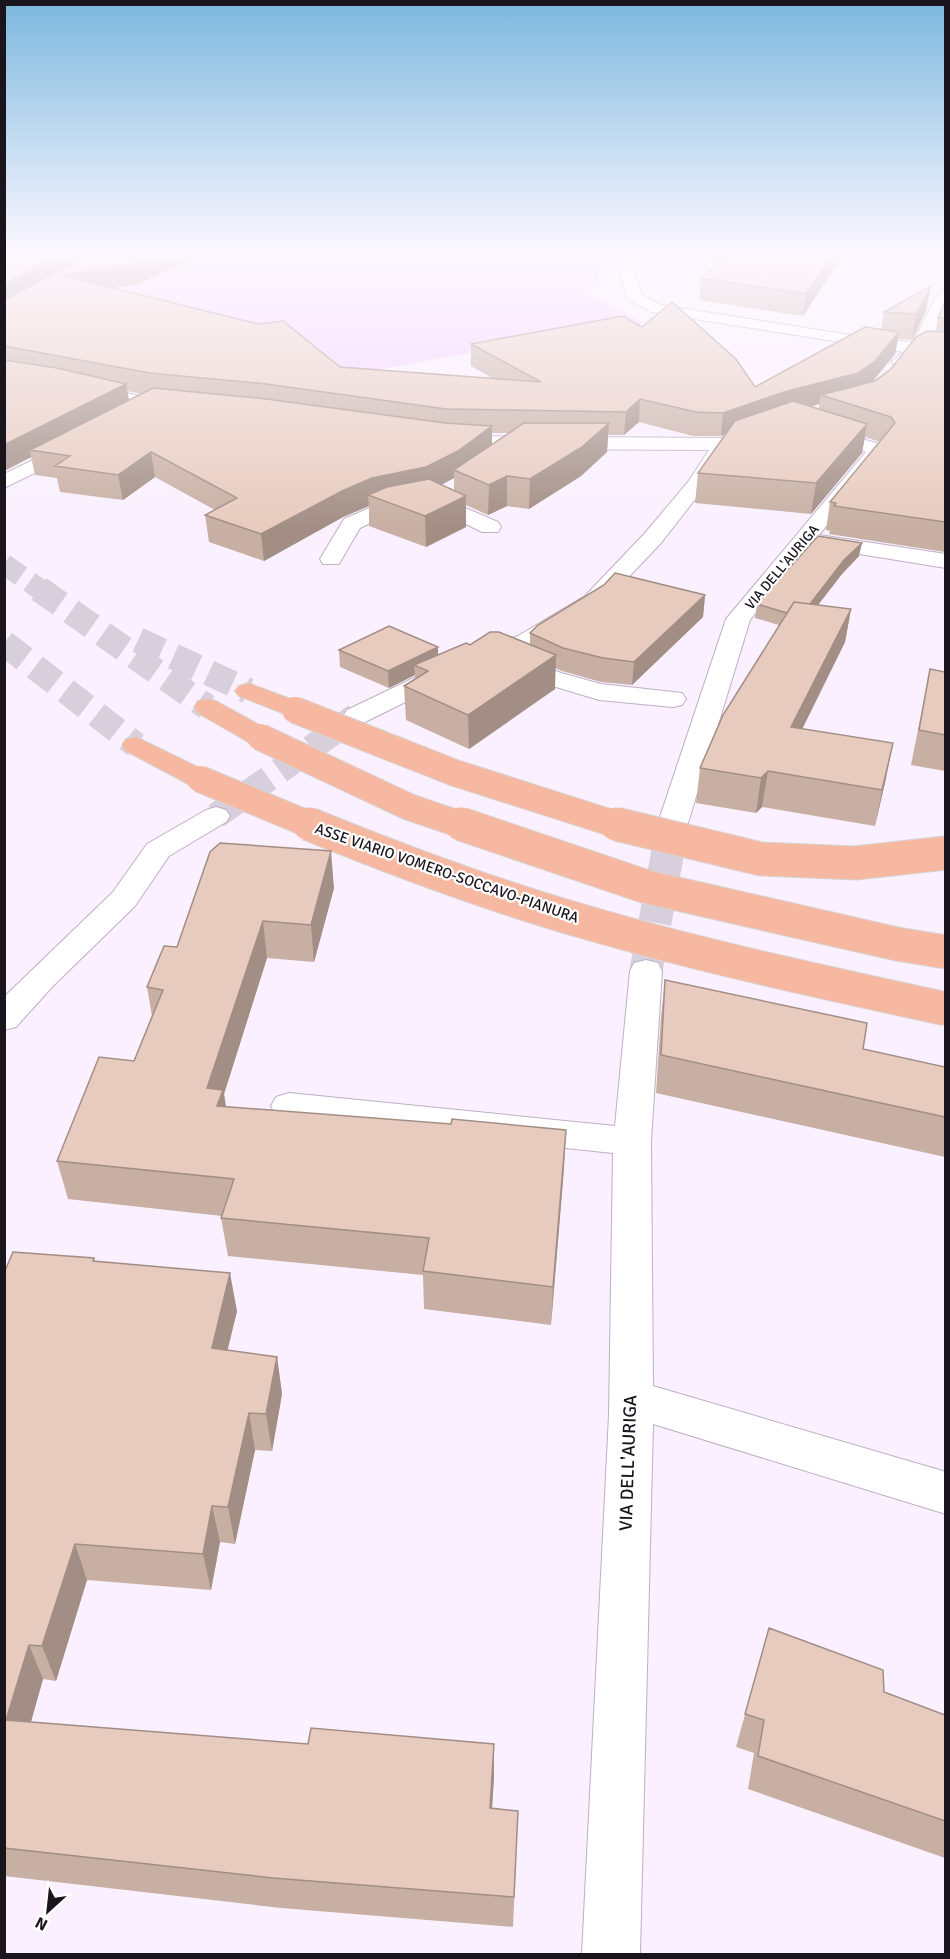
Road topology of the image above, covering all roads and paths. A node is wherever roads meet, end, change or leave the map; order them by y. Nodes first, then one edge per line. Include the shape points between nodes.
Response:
1 (884, 344) edge
2 (921, 344) edge
3 (919, 348) junction
4 (945, 350) edge
5 (891, 373) edge
6 (4, 374) edge
7 (153, 404) junction
8 (192, 407) edge
9 (132, 415) edge
10 (89, 437) edge
11 (423, 437) edge
12 (519, 443) junction
13 (723, 444) junction
14 (491, 465) edge
15 (4, 482) edge
16 (458, 487) edge
17 (433, 501) junction
18 (490, 527) edge
19 (806, 539) junction
20 (331, 559) dead end
21 (945, 561) edge
22 (527, 641) junction
23 (248, 691) tunnel mouth
24 (673, 699) dead end
25 (207, 707) tunnel mouth
26 (356, 716) tunnel mouth
27 (136, 745) tunnel mouth
28 (216, 816) tunnel mouth
29 (673, 823) tunnel mouth
30 (945, 853) edge
31 (945, 952) edge
32 (646, 971) tunnel mouth
33 (945, 1009) edge
34 (4, 1019) edge
35 (289, 1106) dead end
36 (632, 1142) junction
37 (631, 1399) junction
38 (945, 1493) edge
39 (611, 1954) edge

1 - 3 street
2 - 3 street
3 - 4 street
3 - 5 street via 904,356
6 - 7 street
7 - 8 street
7 - 9 street
10 - 15 street
11 - 12 street
12 - 13 street
12 - 14 street
13 - 19 street, VIA DELL'AURIGA via 789,425 878,450
13 - 22 street via 653,538 593,601
16 - 17 street
17 - 18 street
17 - 20 street via 381,510 351,524
19 - 21 street
19 - 29 street, VIA DELL'AURIGA via 738,619
22 - 24 street via 510,659 552,678 599,692
22 - 26 street via 475,658
23 - 30 highway, bridge via 455,773 629,829 750,857 855,863
25 - 31 highway, bridge via 260,737 409,807 647,887
27 - 33 highway, ASSE VIARIO VOMERO-SOCCAVO-PIANURA, bridge via 200,779 333,835 545,910 758,967
28 - 34 street via 158,850 124,899
32 - 36 street, VIA DELL'AURIGA
35 - 36 street
36 - 37 street, VIA DELL'AURIGA
37 - 38 street
37 - 39 street, VIA DELL'AURIGA

